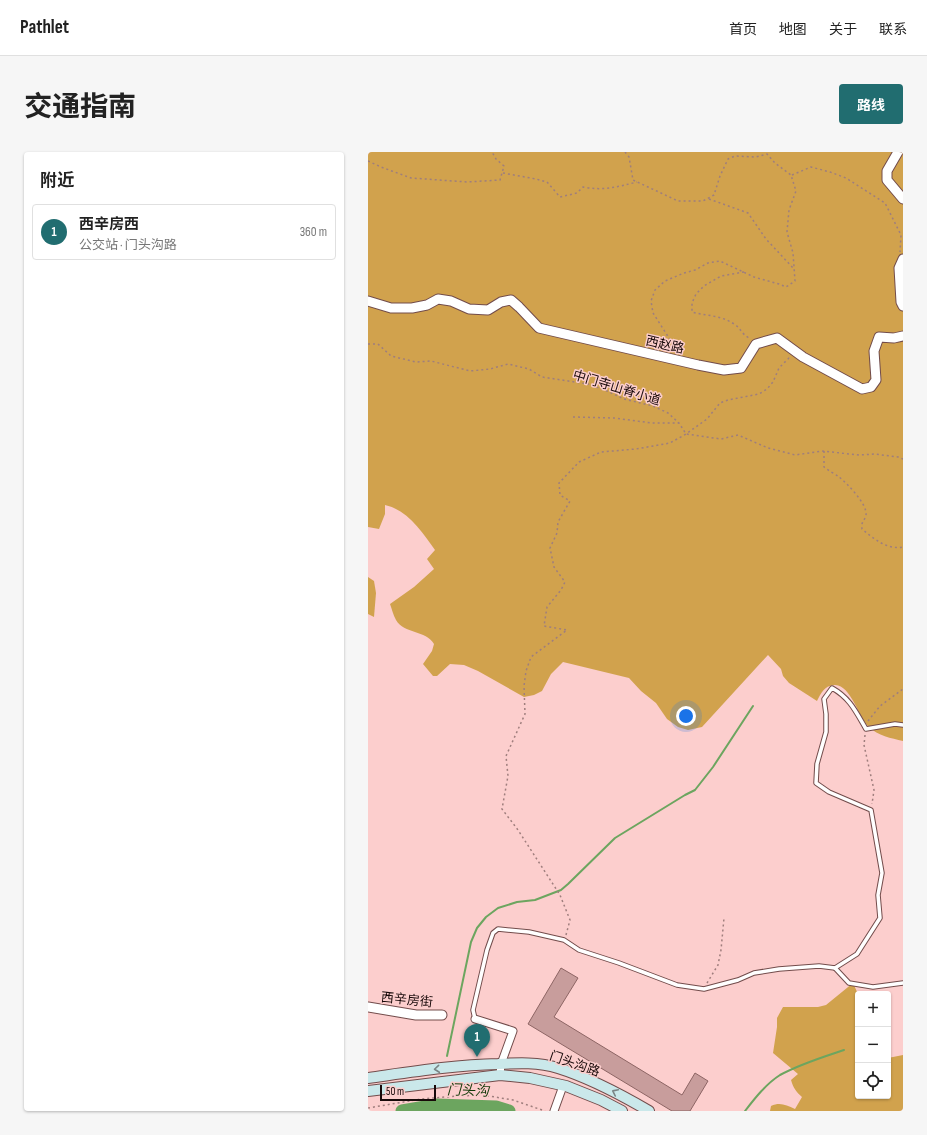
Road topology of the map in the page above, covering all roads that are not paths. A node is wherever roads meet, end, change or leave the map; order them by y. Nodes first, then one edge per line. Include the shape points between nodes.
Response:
1 (898, 152) edge
2 (903, 199) edge
3 (903, 260) edge
4 (368, 301) edge
5 (903, 306) edge
6 (903, 336) edge
7 (903, 725) edge
8 (835, 968) junction
9 (903, 984) edge
10 (368, 1007) edge
11 (442, 1015) dead end
12 (475, 1019) joint
13 (502, 1064) junction
14 (500, 1075) junction
15 (368, 1078) edge
16 (563, 1086) junction
17 (368, 1091) edge
18 (554, 1111) edge
19 (622, 1111) edge
20 (649, 1111) edge

1 - 2 street via 887,171 887,180
3 - 5 street via 898,268
4 - 6 street, 西赵路 via 391,308 412,308 427,305 438,299 451,301 469,310 488,310 500,302 511,300 539,328 724,370 741,368 756,344 777,338 803,357 862,389 871,387 876,380 874,351 878,337
7 - 8 lane via 866,729 852,705 841,693 832,688 824,699 826,732 817,764 816,783 829,792 871,810 882,873 878,895 880,918 857,954
8 - 9 lane via 849,983 873,987
8 - 12 lane via 819,966 754,973 704,989 677,985 579,950 564,940 498,929 493,933 487,950 473,1010
10 - 11 street, 西辛房街 via 416,1015
12 - 13 street via 513,1031
13 - 14 street
13 -> 15 main road, 门头沟路 via 441,1068
20 -> 13 main road, 门头沟路 via 593,1081 557,1068 528,1063
14 - 16 main road, 门头沟路 via 530,1078
14 - 17 main road, 门头沟路
16 - 18 street
16 - 19 main road, 门头沟路

